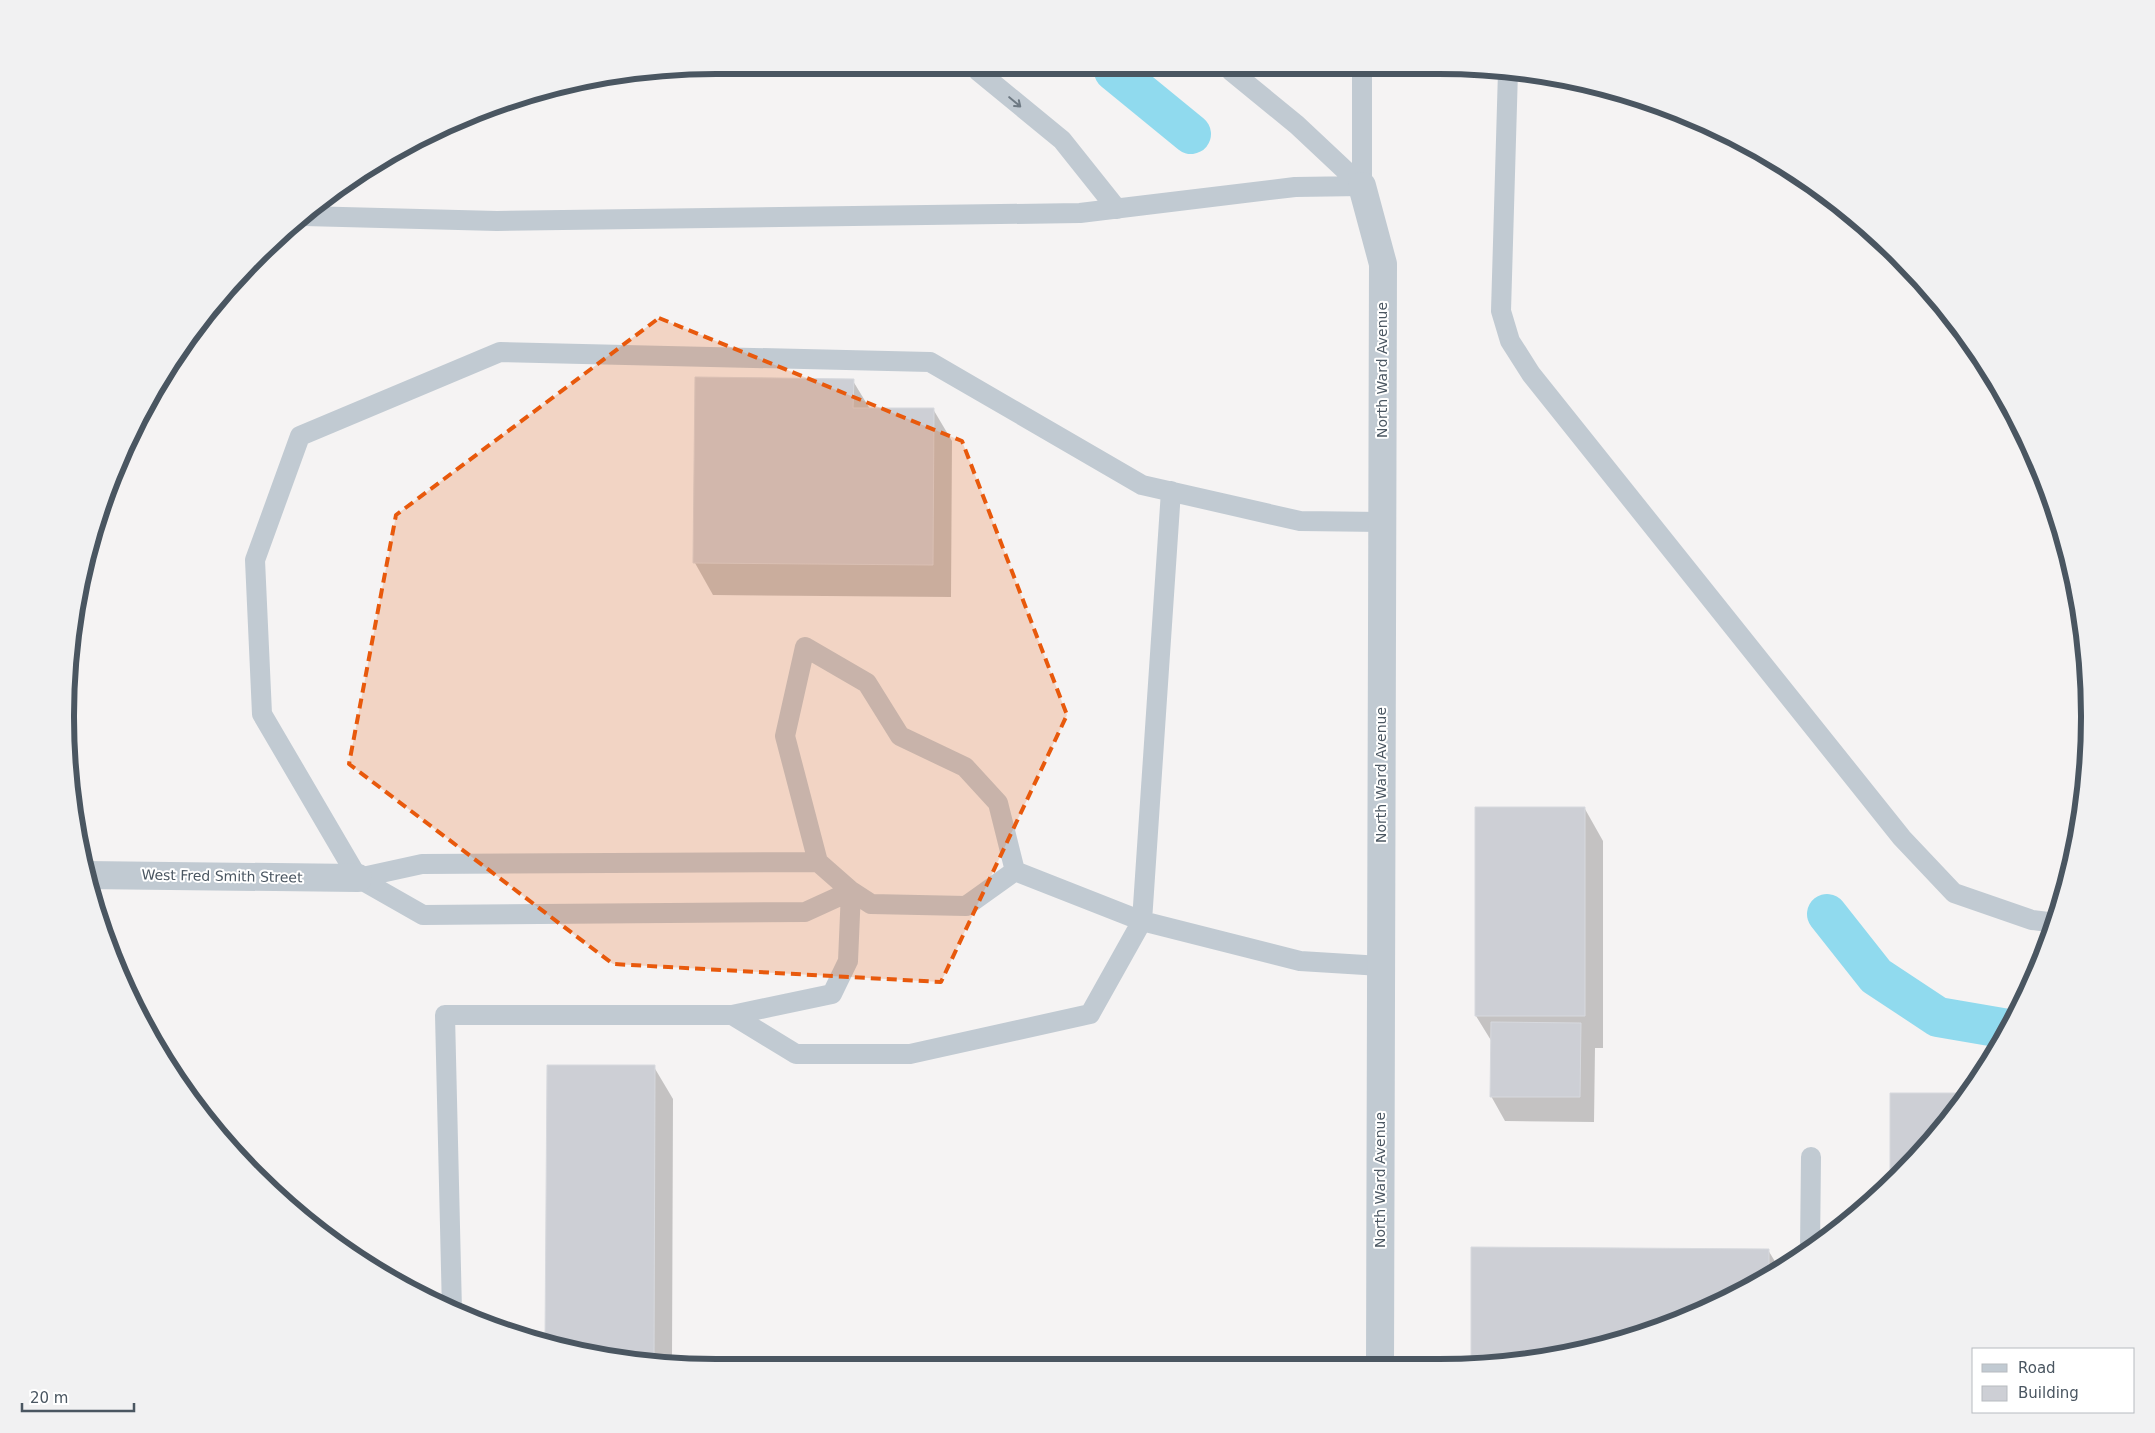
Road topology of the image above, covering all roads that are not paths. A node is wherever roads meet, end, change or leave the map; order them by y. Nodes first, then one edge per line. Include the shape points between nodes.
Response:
1 (982, 74) edge
2 (1235, 74) edge
3 (1362, 74) edge
4 (1508, 78) edge
5 (1362, 186) junction
6 (1117, 209) junction
7 (314, 216) edge
8 (1171, 491) junction
9 (1382, 522) junction
10 (818, 862) junction
11 (1015, 871) junction
12 (94, 875) edge
13 (358, 878) junction
14 (851, 891) junction
15 (1142, 921) junction
16 (2047, 922) edge
17 (1381, 966) junction
18 (732, 1015) junction
19 (1811, 1157) dead end
20 (1810, 1241) edge
21 (452, 1302) edge
22 (1380, 1359) edge

1 -> 6 lane via 1062,140
2 - 5 lane via 1297,125
3 - 5 lane
4 - 16 lane via 1501,311 1515,349 1531,374 1890,823 1954,893 2032,920
5 - 6 lane via 1295,187
5 - 9 street, North Ward Avenue via 1382,264
6 - 7 lane via 1080,213 497,220
8 - 9 lane via 1300,520
8 - 13 lane via 1142,485 930,362 500,352 300,436 255,560 262,714
8 - 15 lane
9 - 17 street, North Ward Avenue
10 - 11 lane via 785,736 805,647 867,683 900,736 965,767 998,803
10 - 13 lane via 422,864
10 - 14 lane
11 - 14 lane via 966,906 871,904
11 - 15 lane
12 - 13 street, West Fred Smith Street
13 - 14 lane via 423,915 805,912
14 - 18 lane via 848,961 832,994
15 - 17 lane via 1300,960
15 - 18 lane via 1090,1014 910,1054 796,1054
17 - 22 street, North Ward Avenue
18 - 21 lane via 445,1015
19 - 20 lane

